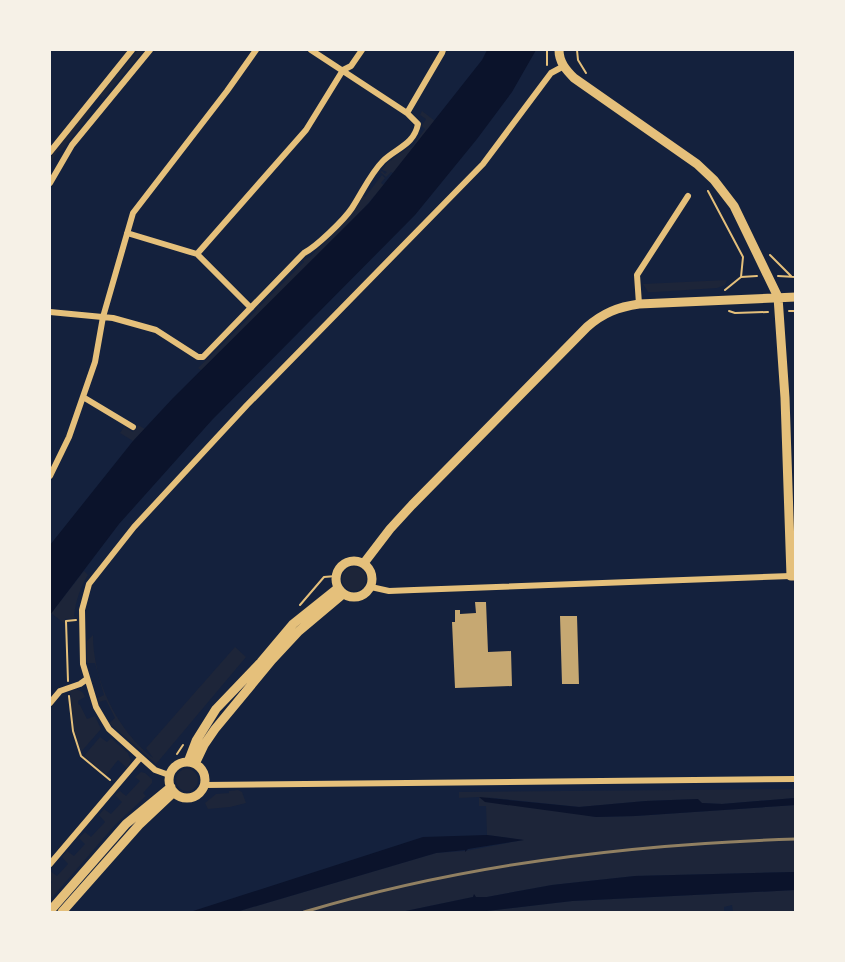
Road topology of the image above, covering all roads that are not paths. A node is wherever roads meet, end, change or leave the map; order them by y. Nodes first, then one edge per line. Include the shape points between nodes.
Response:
1 (132, 50) edge
2 (150, 50) edge
3 (256, 50) edge
4 (311, 50) edge
5 (362, 50) edge
6 (443, 50) edge
7 (559, 50) edge
8 (564, 66) junction
9 (343, 70) junction
10 (90, 100) junction
11 (101, 109) junction
12 (407, 113) junction
13 (50, 152) edge
14 (50, 183) edge
15 (688, 196) dead end
16 (127, 233) junction
17 (197, 254) junction
18 (778, 297) junction
19 (795, 297) edge
20 (639, 304) junction
21 (251, 308) junction
22 (50, 312) edge
23 (103, 317) junction
24 (83, 397) junction
25 (133, 427) dead end
26 (50, 476) edge
27 (364, 563) junction
28 (793, 576) edge
29 (371, 587) junction
30 (340, 591) junction
31 (87, 679) junction
32 (50, 703) edge
33 (140, 758) junction
34 (192, 763) junction
35 (170, 775) junction
36 (795, 779) edge
37 (204, 785) junction
38 (172, 790) junction
39 (50, 864) edge
40 (50, 911) edge
41 (62, 912) edge

1 - 10 street
2 - 11 street
3 - 16 street via 133,213
4 - 9 street
5 - 9 street via 351,66
6 - 12 street
7 - 8 main road
8 - 18 main road via 584,86 704,170 722,188
8 - 31 street via 551,73 483,164 247,405 134,527 89,584 81,620
9 - 12 street
9 - 17 street via 306,130
10 - 11 street
10 - 13 street
11 - 14 street via 72,145
12 - 21 street via 418,124 406,146 384,160 351,210
15 - 20 street via 637,275
16 - 17 street
16 - 23 street
17 - 21 street
18 - 19 main road
18 - 20 main road
18 - 28 main road via 790,432
20 - 27 main road via 613,309 587,327 412,505
21 - 23 street via 205,357 198,357 156,330
22 - 23 street
23 - 24 street via 95,362
24 - 25 street
24 - 26 street
27 - 29 main road via 371,571
27 - 30 main road via 352,561 341,566 336,576
28 - 29 street via 389,591
29 - 30 main road via 361,596 351,597
30 - 34 main road via 293,624 216,708 196,741
31 - 32 street via 60,691
31 - 33 street via 96,707 109,729
33 - 35 street via 155,770
33 - 39 street
34 - 35 main road via 177,765
34 - 37 main road via 203,773
35 - 38 main road
36 - 37 street
37 - 38 main road via 190,797
38 - 40 main road via 126,824
38 - 41 main road

